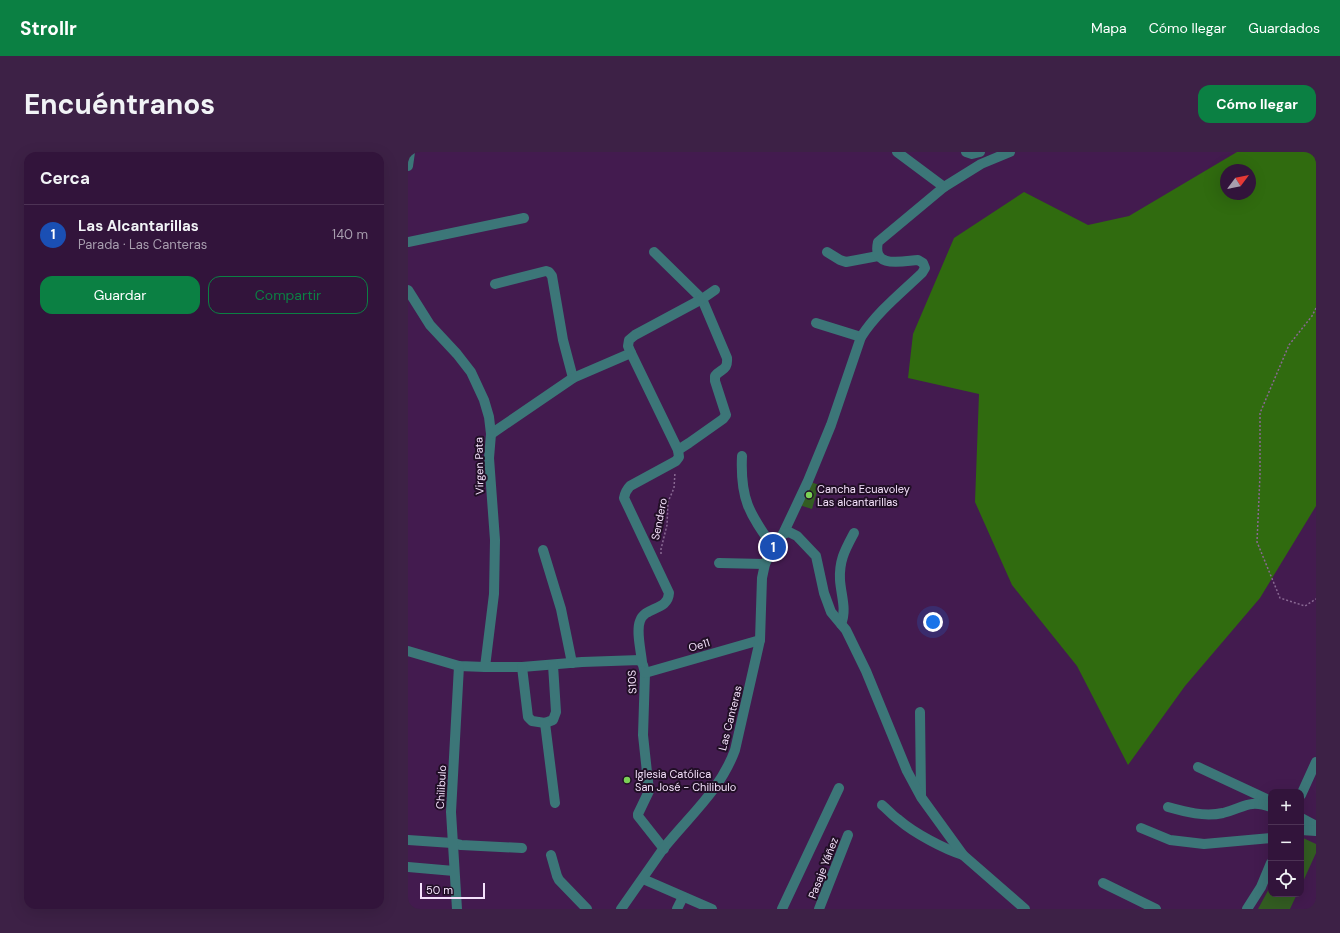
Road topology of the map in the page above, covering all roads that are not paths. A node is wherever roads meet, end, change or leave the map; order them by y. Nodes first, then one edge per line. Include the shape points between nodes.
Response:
1 (410, 152) edge
2 (897, 152) edge
3 (966, 152) edge
4 (980, 152) edge
5 (1010, 152) edge
6 (408, 166) edge
7 (944, 187) junction
8 (524, 218) dead end
9 (408, 242) edge
10 (654, 252) dead end
11 (827, 252) dead end
12 (878, 256) junction
13 (495, 284) dead end
14 (408, 290) edge
15 (715, 290) dead end
16 (702, 299) junction
17 (816, 323) dead end
18 (861, 336) junction
19 (630, 353) junction
20 (573, 378) junction
21 (491, 434) junction
22 (678, 450) junction
23 (742, 456) dead end
24 (854, 532) dead end
25 (783, 534) junction
26 (773, 547) junction
27 (543, 550) dead end
28 (719, 563) dead end
29 (765, 564) junction
30 (841, 624) junction
31 (760, 640) junction
32 (408, 652) edge
33 (642, 662) junction
34 (572, 663) junction
35 (553, 665) junction
36 (459, 666) junction
37 (485, 667) junction
38 (522, 667) junction
39 (645, 673) junction
40 (920, 712) dead end
41 (545, 723) junction
42 (1316, 762) edge
43 (1198, 767) dead end
44 (839, 788) dead end
45 (1304, 789) edge
46 (921, 797) junction
47 (1268, 800) edge
48 (555, 803) dead end
49 (882, 805) dead end
50 (1268, 806) edge
51 (1168, 807) dead end
52 (1304, 820) edge
53 (1316, 826) edge
54 (1141, 828) dead end
55 (1304, 830) edge
56 (1316, 831) edge
57 (848, 835) dead end
58 (1268, 838) edge
59 (408, 840) edge
60 (452, 843) junction
61 (522, 848) dead end
62 (664, 849) junction
63 (551, 855) dead end
64 (963, 855) junction
65 (408, 867) edge
66 (1268, 870) edge
67 (454, 871) junction
68 (643, 879) junction
69 (1103, 883) dead end
70 (683, 897) junction
71 (457, 909) edge
72 (587, 909) edge
73 (621, 909) edge
74 (677, 909) edge
75 (712, 909) edge
76 (782, 909) edge
77 (819, 909) edge
78 (1025, 909) edge
79 (1156, 909) edge
80 (1247, 909) edge

1 - 6 street
2 - 7 street
3 - 4 street
5 - 7 street via 981,164
7 - 12 street via 878,242
8 - 9 street
10 - 16 street
11 - 12 street via 846,262
12 - 18 street via 885,261 918,260 925,268
13 - 20 street via 549,272 552,276 563,340
14 - 21 street, Virgen Pata via 430,325 471,372 484,400
15 - 16 street
16 - 19 street via 635,335 629,340
16 - 22 street via 726,358 725,369 715,376 726,415 690,444
17 - 18 street
18 - 25 street, Las Canteras via 831,425
19 - 20 street
19 - 22 street
20 - 21 street
21 - 37 street, Virgen Pata via 489,458 495,540 494,594
22 - 33 street via 679,457 676,461 630,486 624,495 669,592 665,603 648,612 640,621 638,629
23 - 26 street via 742,478 747,504 753,518
24 - 30 street via 842,555 840,568 844,618
25 - 26 street, Las Canteras
25 - 30 street via 789,532 797,536 816,556 824,593 832,612
26 - 29 street, Las Canteras
27 - 34 street via 561,609
28 - 29 street
29 - 31 street, Las Canteras via 762,578
30 - 46 street via 866,671 907,771
31 - 39 street, Oe11
31 - 62 street, Las Canteras via 730,764 713,792
32 - 36 street, S10S
33 - 34 street, S10S via 640,660
33 - 39 street, S10S
34 - 35 street, S10S
35 - 38 street, S10S
35 - 41 street via 556,712 553,720
36 - 37 street, S10S
36 - 60 street, Chilibulo via 451,812
37 - 38 street, S10S
38 - 41 street via 528,717 532,722
39 - 62 street, S10S via 643,735 650,791 638,816
40 - 46 street
41 - 48 street
42 - 45 street
43 - 47 street
44 - 76 street
46 - 64 street
49 - 64 street via 899,821 949,851
50 - 51 street via 1254,803 1223,813 1205,815
52 - 53 street
54 - 58 street via 1170,840 1204,844
55 - 56 street
57 - 77 street, Pasaje Yáñez
59 - 60 street
60 - 61 street
60 - 67 street, Chilibulo
62 - 68 street, Las Canteras
63 - 72 street via 559,880
64 - 78 street
65 - 67 street
66 - 80 street
67 - 71 street, Chilibulo
68 - 70 street
68 - 73 street, Las Canteras
69 - 79 street
70 - 74 street
70 - 75 street

